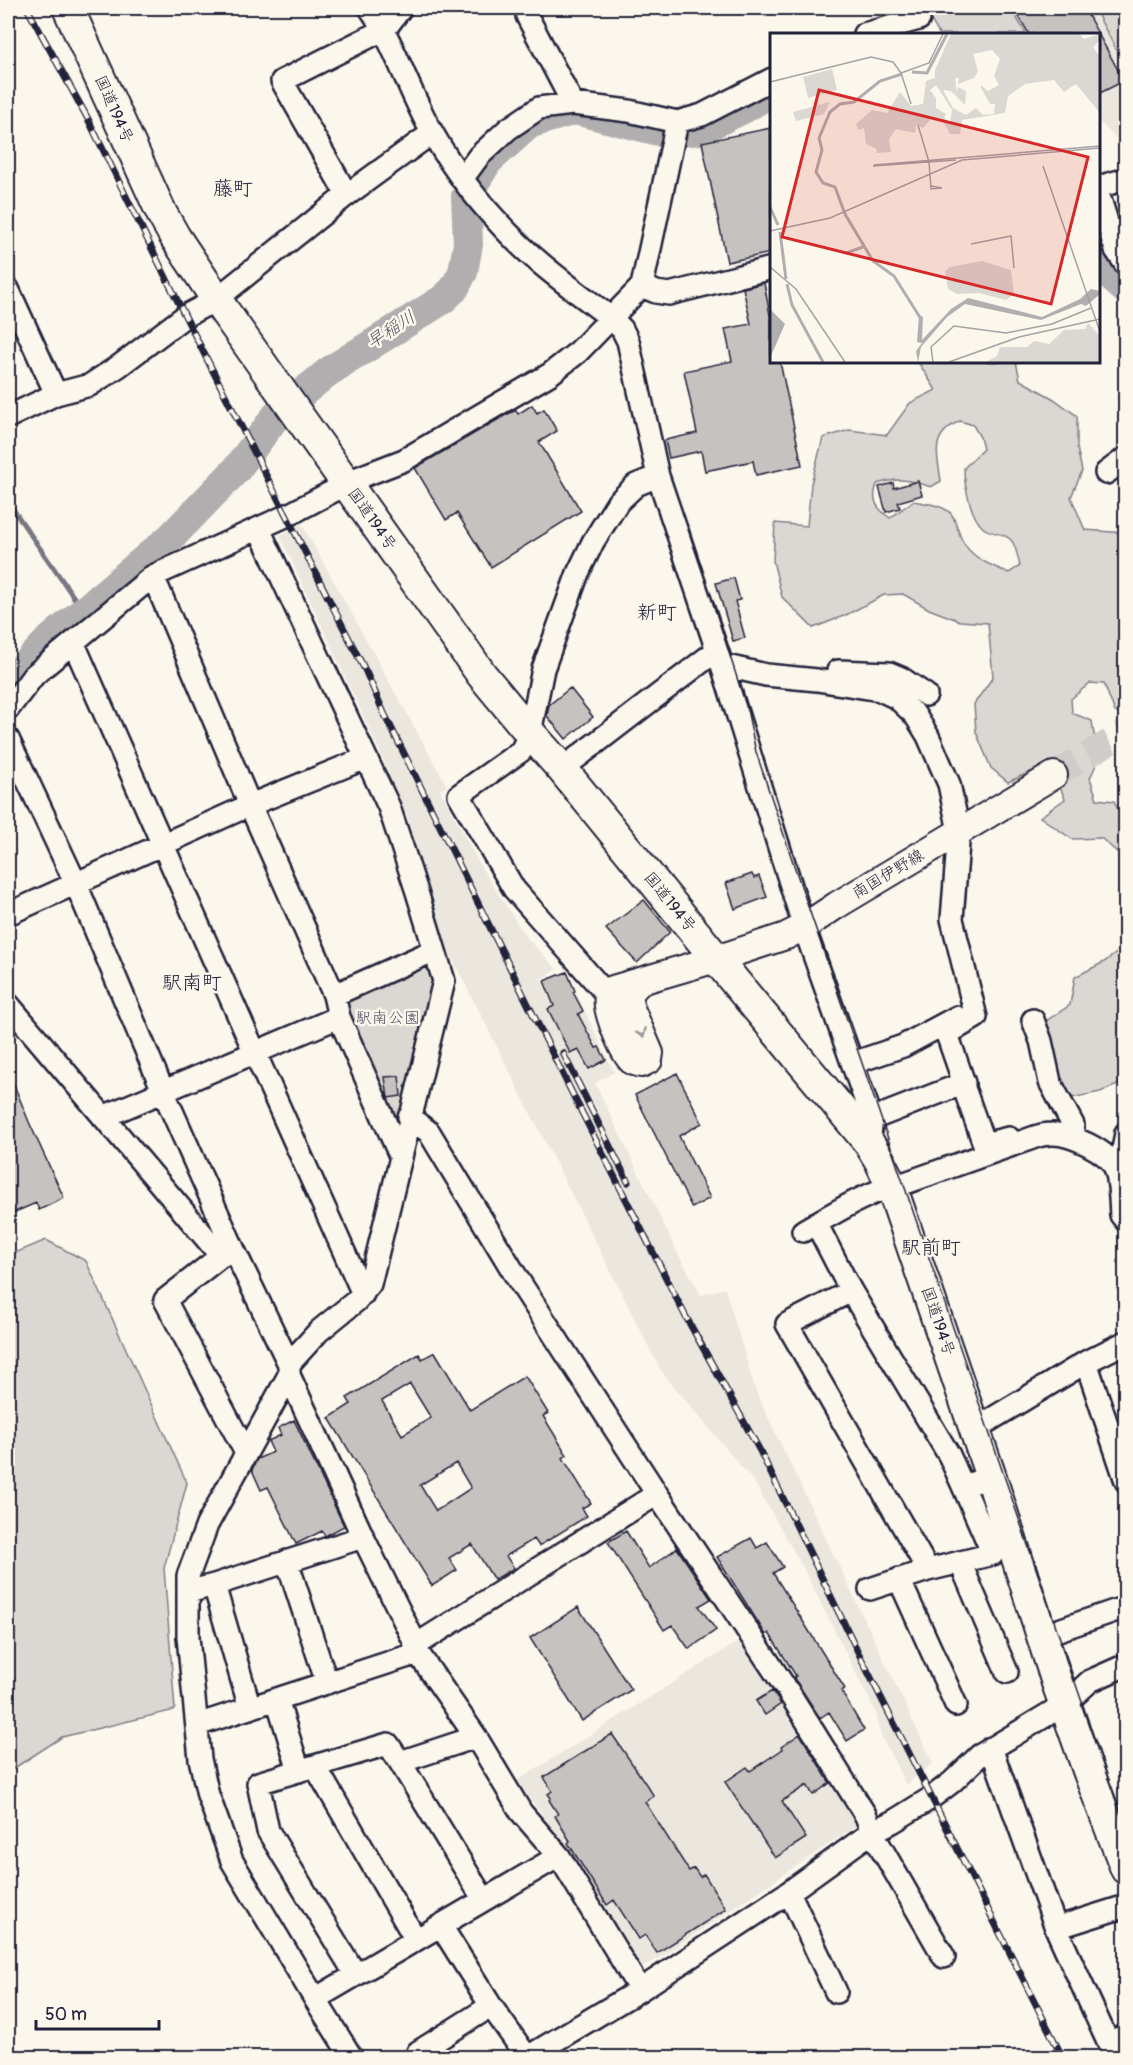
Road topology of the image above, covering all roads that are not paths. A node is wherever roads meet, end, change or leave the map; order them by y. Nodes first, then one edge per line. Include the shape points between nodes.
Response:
1 (68, 8) edge
2 (370, 8) edge
3 (401, 8) edge
4 (527, 16) dead end
5 (920, 20) edge
6 (385, 29) junction
7 (868, 33) edge
8 (770, 80) edge
9 (573, 104) junction
10 (677, 122) junction
11 (432, 134) junction
12 (462, 179) junction
13 (1125, 179) edge
14 (1100, 186) edge
15 (347, 195) junction
16 (1100, 199) edge
17 (1125, 264) edge
18 (770, 268) edge
19 (642, 286) junction
20 (8, 289) edge
21 (216, 298) junction
22 (612, 319) junction
23 (56, 394) junction
24 (8, 417) edge
25 (1125, 458) edge
26 (1106, 473) dead end
27 (658, 476) junction
28 (348, 484) junction
29 (259, 529) junction
30 (153, 576) junction
31 (74, 644) junction
32 (720, 657) junction
33 (766, 675) junction
34 (926, 695) dead end
35 (8, 710) edge
36 (530, 733) junction
37 (8, 739) edge
38 (366, 758) junction
39 (562, 769) junction
40 (1054, 776) tunnel mouth
41 (250, 805) junction
42 (959, 831) junction
43 (164, 844) junction
44 (76, 885) junction
45 (8, 914) edge
46 (804, 927) junction
47 (433, 951) junction
48 (716, 959) junction
49 (641, 981) junction
50 (334, 995) junction
51 (608, 996) junction
52 (8, 1004) edge
53 (975, 1011) junction
54 (339, 1017) junction
55 (1033, 1020) dead end
56 (255, 1053) junction
57 (853, 1063) junction
58 (964, 1083) junction
59 (164, 1093) junction
60 (103, 1117) junction
61 (410, 1117) junction
62 (870, 1131) junction
63 (1125, 1133) edge
64 (1038, 1136) junction
65 (1073, 1138) junction
66 (401, 1158) junction
67 (1116, 1168) junction
68 (891, 1185) junction
69 (1125, 1221) edge
70 (228, 1253) junction
71 (851, 1291) junction
72 (363, 1294) junction
73 (1125, 1342) edge
74 (1086, 1362) junction
75 (289, 1370) junction
76 (975, 1429) junction
77 (246, 1453) junction
78 (991, 1477) junction
79 (1125, 1481) edge
80 (963, 1486) junction
81 (657, 1494) junction
82 (363, 1537) junction
83 (287, 1561) junction
84 (960, 1562) junction
85 (928, 1570) junction
86 (899, 1579) junction
87 (214, 1585) junction
88 (870, 1589) dead end
89 (188, 1592) junction
90 (1125, 1607) edge
91 (1041, 1636) junction
92 (417, 1649) junction
93 (1125, 1665) edge
94 (1007, 1672) dead end
95 (327, 1683) junction
96 (277, 1699) junction
97 (1065, 1704) junction
98 (956, 1705) dead end
99 (250, 1708) junction
100 (197, 1725) junction
101 (476, 1737) junction
102 (986, 1752) junction
103 (400, 1762) junction
104 (307, 1769) junction
105 (874, 1830) junction
106 (559, 1856) junction
107 (1125, 1869) edge
108 (789, 1892) junction
109 (484, 1900) junction
110 (1125, 1906) edge
111 (441, 1926) junction
112 (1056, 1928) junction
113 (416, 1940) junction
114 (944, 1957) dead end
115 (356, 1975) junction
116 (640, 1990) junction
117 (836, 1992) dead end
118 (315, 1999) junction
119 (491, 2006) junction
120 (1125, 2036) edge
121 (417, 2052) dead end
122 (526, 2057) edge
123 (352, 2058) edge

1 - 21 highway, 国道194号 via 162,214
2 - 6 street
3 - 6 street
4 - 9 street
5 - 7 street
6 - 11 street
6 - 15 street via 282,81
8 - 10 street via 702,116
9 - 10 street
9 - 12 street via 539,108 478,156
10 - 19 street
11 - 12 street
11 - 15 street
12 - 22 street via 518,243
13 - 14 street
15 - 21 street
16 - 17 street via 1116,250
18 - 19 street via 669,294
19 - 22 street
20 - 23 street
21 - 23 street via 90,385
21 - 28 highway, 国道194号
22 - 27 street via 628,342
22 - 28 street via 550,374 404,460
23 - 24 street
25 - 26 street
27 - 32 street
27 - 36 street via 636,485 618,502 593,542 543,669
28 - 29 street
28 - 36 highway, 国道194号 via 482,675
29 - 30 street
29 - 38 street
30 - 31 street
30 - 41 street
31 - 35 street via 34,675
31 - 43 street
32 - 33 street
32 - 39 street
32 - 46 street
33 - 34 street via 798,670 889,673
33 - 42 street via 863,686 897,698 915,715 928,736 949,784
36 - 39 highway, 国道194号
36 - 51 street via 521,751 459,795 514,889
37 - 44 street
38 - 41 street
38 - 47 street via 389,807
39 - 48 highway, 国道194号
40 - 42 main road, 南国伊野線
41 - 43 street
41 - 50 street
42 - 46 main road, 南国伊野線
42 - 53 street via 952,919
43 - 44 street
43 - 56 street
44 - 45 street
44 - 59 street
46 - 48 main road, 南国伊野線
46 - 57 street
47 - 50 street
47 - 61 street via 444,981
48 - 49 main road, 南国伊野線
48 - 62 highway, 国道194号
49 - 51 main road, 南国伊野線 via 613,989
49 -> 51 main road via 632,991 629,1004 650,1053 641,1064 628,1055 610,1018
50 - 54 street
52 - 60 street
53 - 57 street via 946,1021 903,1046
53 - 58 street via 976,1017 947,1034
54 - 56 street
54 - 66 street
55 - 65 street via 1050,1082 1073,1125
56 - 59 street
56 - 72 street
57 - 62 street
58 - 62 street
58 - 64 street via 984,1144 1022,1135
59 - 60 street
59 - 70 street
60 - 70 street
61 - 66 street
61 - 81 street via 429,1132 519,1281
62 - 68 highway, 国道194号
63 - 67 street
64 - 65 street via 1052,1133
64 - 68 street
65 - 67 street via 1110,1159
66 - 72 street via 370,1284
67 - 69 street
68 - 71 street via 809,1227
68 - 76 highway, 国道194号
70 - 75 street
70 - 77 street via 165,1300
71 - 80 street via 949,1455
71 - 85 street via 787,1324
72 - 75 street via 319,1331
73 - 74 street
74 - 76 street
74 - 79 street
75 - 77 street
75 - 82 street
76 - 78 highway, 国道194号
77 - 89 street via 207,1524 188,1576
78 - 80 street
78 - 91 highway, 国道194号
80 - 84 street via 993,1554
81 - 92 street
81 - 105 street
82 - 83 street
82 - 92 street
83 - 87 street
83 - 95 street
84 - 85 street
84 - 94 street
85 - 86 street
86 - 88 street
86 - 98 street
87 - 89 street
87 - 99 street
89 - 100 street via 188,1637
90 - 91 street
91 - 97 highway, 国道194号
92 - 95 street
92 - 101 street
93 - 97 street via 1090,1681
95 - 96 street
96 - 99 street
96 - 104 street
97 - 102 street
97 - 107 highway, 国道194号
99 - 100 street
100 - 118 street via 208,1795 232,1861
101 - 103 street
101 - 106 street via 521,1812
102 - 105 street via 925,1785
102 - 112 street
103 - 104 street via 387,1744
103 - 109 street
104 - 113 street
104 - 115 street via 258,1783 268,1831
105 - 108 street
105 - 114 street
106 - 109 street
106 - 116 street
108 - 116 street
108 - 117 street
109 - 111 street
110 - 112 street
111 - 113 street
111 - 119 street
112 - 120 street via 1108,2042
113 - 115 street
115 - 118 street
116 - 122 street
118 - 123 street
119 - 121 street
119 - 122 street

